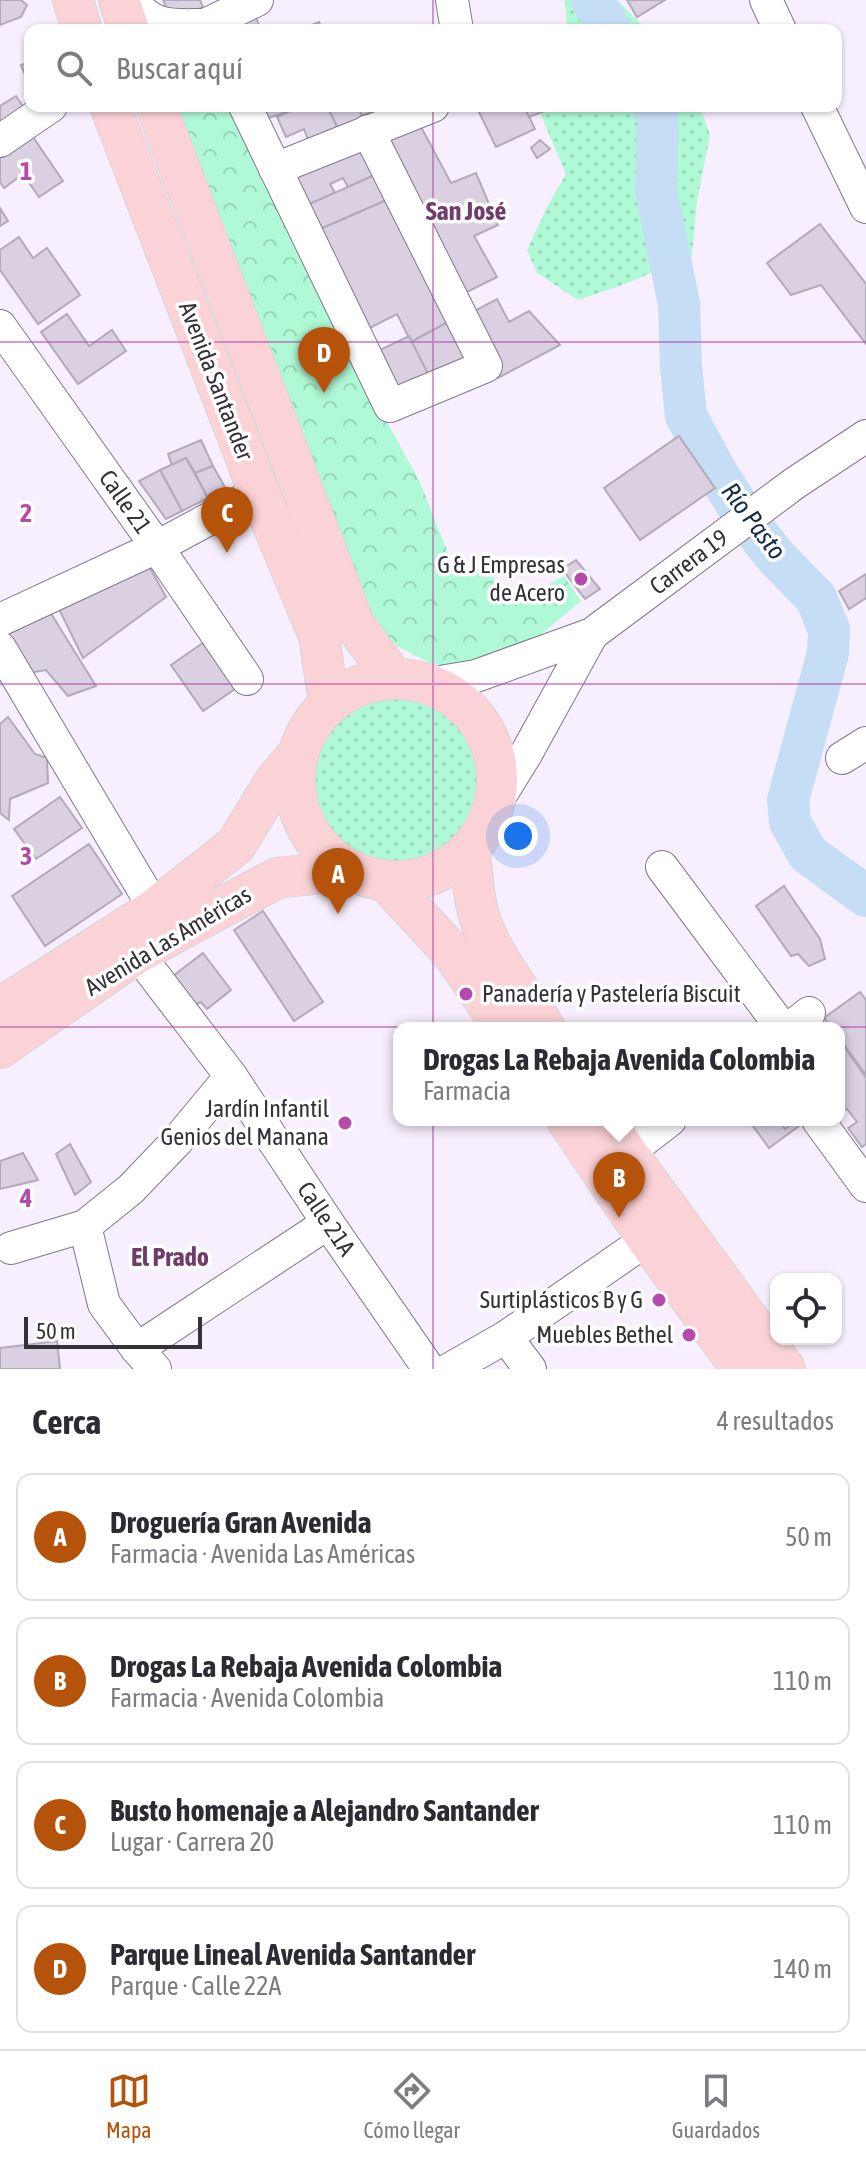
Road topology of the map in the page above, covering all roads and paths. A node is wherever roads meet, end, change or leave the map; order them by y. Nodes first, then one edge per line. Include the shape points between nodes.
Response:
1 (73, 0) edge
2 (119, 0) edge
3 (130, 0) edge
4 (257, 0) edge
5 (452, 0) edge
6 (766, 0) edge
7 (80, 24) edge
8 (127, 24) edge
9 (160, 24) edge
10 (212, 24) edge
11 (456, 24) edge
12 (777, 24) edge
13 (42, 112) edge
14 (112, 112) edge
15 (158, 112) edge
16 (248, 112) edge
17 (417, 112) edge
18 (820, 112) edge
19 (368, 131) junction
20 (0, 141) edge
21 (275, 169) junction
22 (866, 207) edge
23 (3, 334) edge
24 (866, 436) edge
25 (259, 492) junction
26 (157, 547) junction
27 (0, 620) edge
28 (592, 634) junction
29 (0, 648) edge
30 (247, 679) dead end
31 (411, 682) junction
32 (329, 704) junction
33 (298, 754) junction
34 (495, 804) junction
35 (470, 850) junction
36 (662, 867) dead end
37 (367, 875) junction
38 (155, 909) junction
39 (137, 953) junction
40 (0, 1008) edge
41 (500, 1022) edge
42 (541, 1022) edge
43 (793, 1022) edge
44 (0, 1048) edge
45 (231, 1076) junction
46 (572, 1126) edge
47 (609, 1126) edge
48 (662, 1126) edge
49 (822, 1126) edge
50 (627, 1153) junction
51 (866, 1186) edge
52 (328, 1223) junction
53 (85, 1226) junction
54 (664, 1233) junction
55 (11, 1248) dead end
56 (506, 1337) junction
57 (146, 1359) edge
58 (429, 1369) edge
59 (450, 1369) edge
60 (530, 1369) edge
61 (742, 1369) edge
62 (785, 1369) edge

1 - 7 main road
2 - 8 main road
3 - 9 street
4 - 10 street
5 - 11 street
6 - 12 street
13 - 20 street
14 - 25 main road, Avenida Santander
15 - 31 main road, Avenida Santander via 354,624
16 - 21 street
17 - 19 street
18 - 22 street
19 - 21 street
19 - 21 street via 486,366 390,406
23 - 26 street, Calle 21
24 - 28 street, Carrera 19
25 - 26 street
25 - 32 main road, Avenida Santander via 319,636
26 - 27 street
26 - 30 street, Calle 21
28 - 31 street, Carrera 19 via 476,676
28 - 34 street, Carrera 19
29 - 38 street
31 - 32 main road via 360,686
31 - 34 main road via 455,698 477,719 491,745 497,774
32 - 33 main road via 309,727
33 - 37 main road via 294,788 303,821 322,849
33 - 38 main road, Avenida Las Américas via 236,845
34 - 35 main road
35 - 37 main road via 431,875 408,880
35 - 42 main road via 480,919
36 - 43 street
37 - 39 main road, Avenida Las Américas via 277,878
37 - 41 main road via 453,954
38 - 40 main road, Avenida Las Américas
39 - 44 main road, Avenida Las Américas
39 - 45 street, Calle 21A
45 - 52 street, Calle 21A
45 - 53 street via 140,1180
46 - 54 main road
47 - 50 main road
48 - 50 street
49 - 51 street
50 - 54 main road
52 - 57 street
52 - 58 street, Calle 21A
53 - 55 street
53 - 57 street via 104,1304
54 - 56 street
54 - 61 main road
54 - 62 main road
56 - 59 street
56 - 60 street

